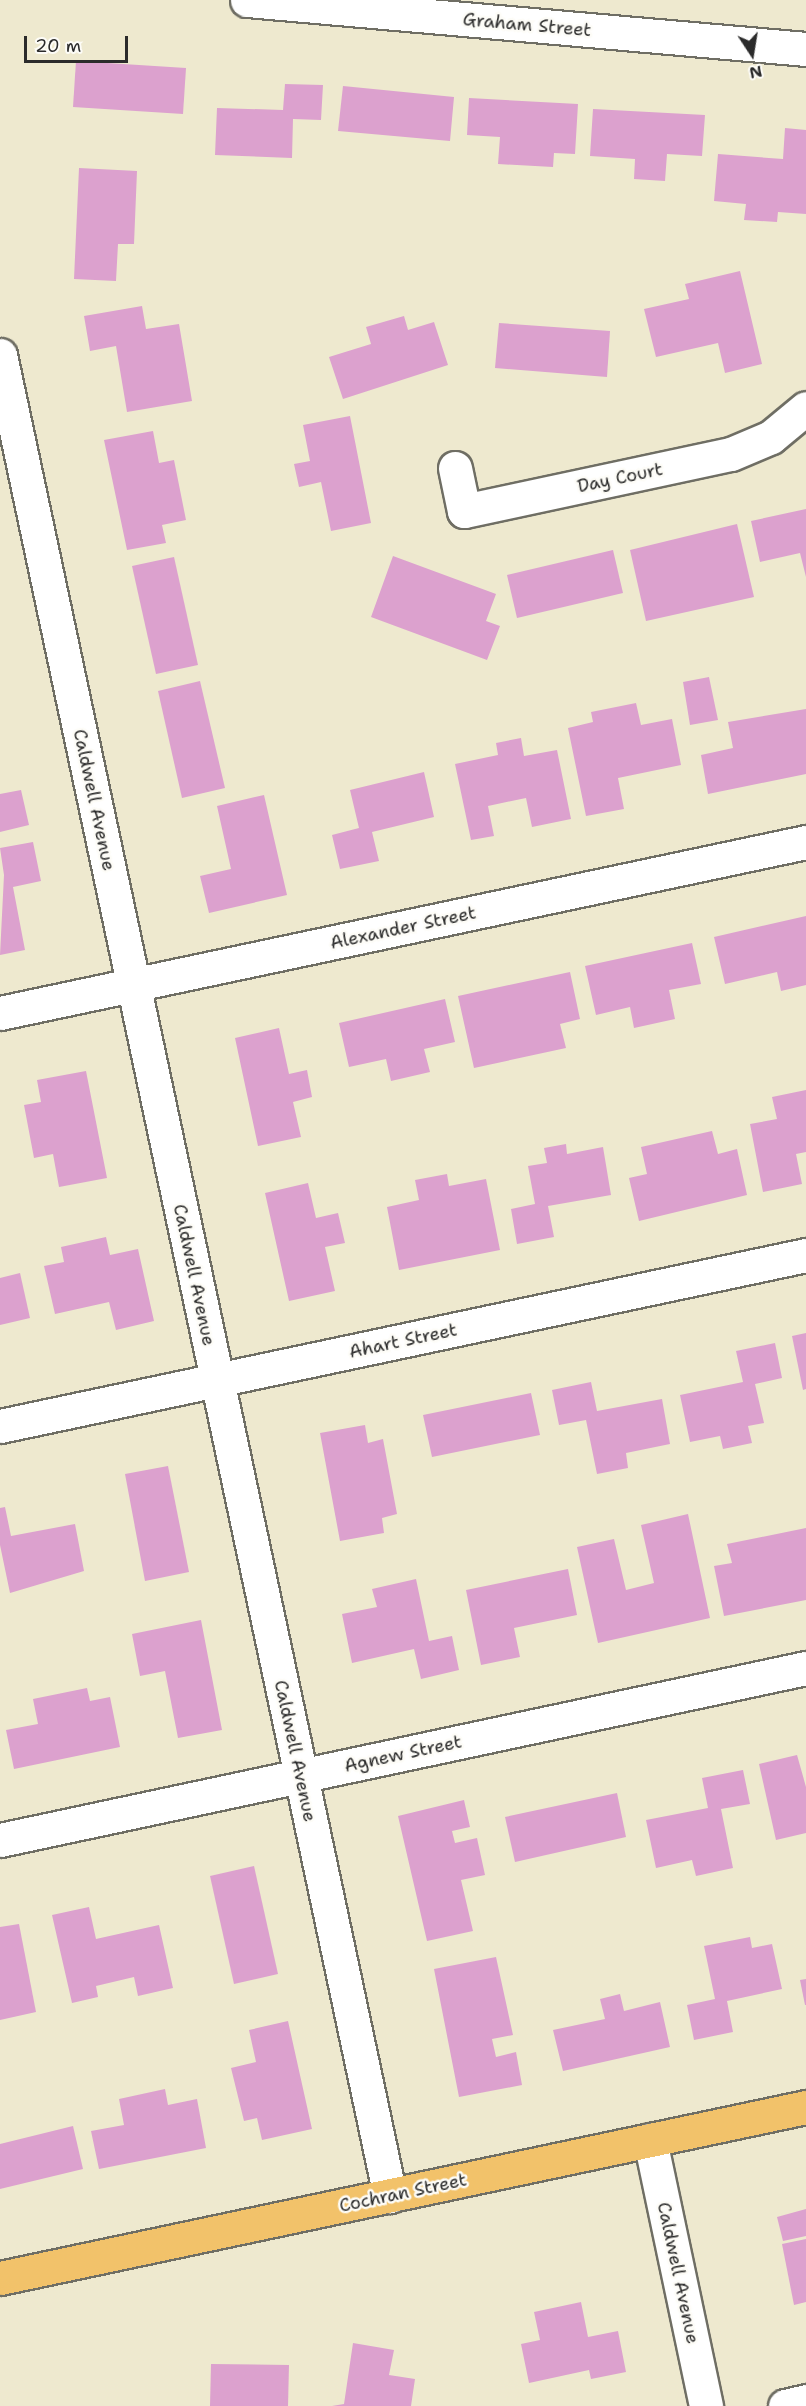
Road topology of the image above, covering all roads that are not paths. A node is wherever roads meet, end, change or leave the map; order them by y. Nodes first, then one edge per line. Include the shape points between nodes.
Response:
1 (247, 0) edge
2 (806, 49) edge
3 (2, 375) edge
4 (806, 408) edge
5 (455, 468) dead end
6 (806, 842) edge
7 (133, 985) junction
8 (0, 1014) edge
9 (806, 1255) edge
10 (216, 1380) junction
11 (0, 1426) edge
12 (806, 1668) edge
13 (300, 1776) junction
14 (0, 1840) edge
15 (806, 2107) edge
16 (650, 2140) junction
17 (390, 2196) junction
18 (0, 2278) edge
19 (806, 2402) edge
20 (706, 2406) edge
21 (784, 2406) edge

1 - 2 street, Graham Street
3 - 7 street, Caldwell Avenue
4 - 5 street, Day Court via 771,437 731,454 464,511
6 - 7 street, Alexander Street
7 - 8 street, Alexander Street
7 - 10 street, Caldwell Avenue
9 - 10 street, Ahart Street
10 - 11 street, Ahart Street
10 - 13 street, Caldwell Avenue
12 - 13 street, Agnew Street
13 - 14 street, Agnew Street
13 - 17 street, Caldwell Avenue
15 - 16 main road, Cochran Street
16 - 17 main road, Cochran Street
16 - 20 street, Caldwell Avenue
17 - 18 main road, Cochran Street
19 - 21 street

